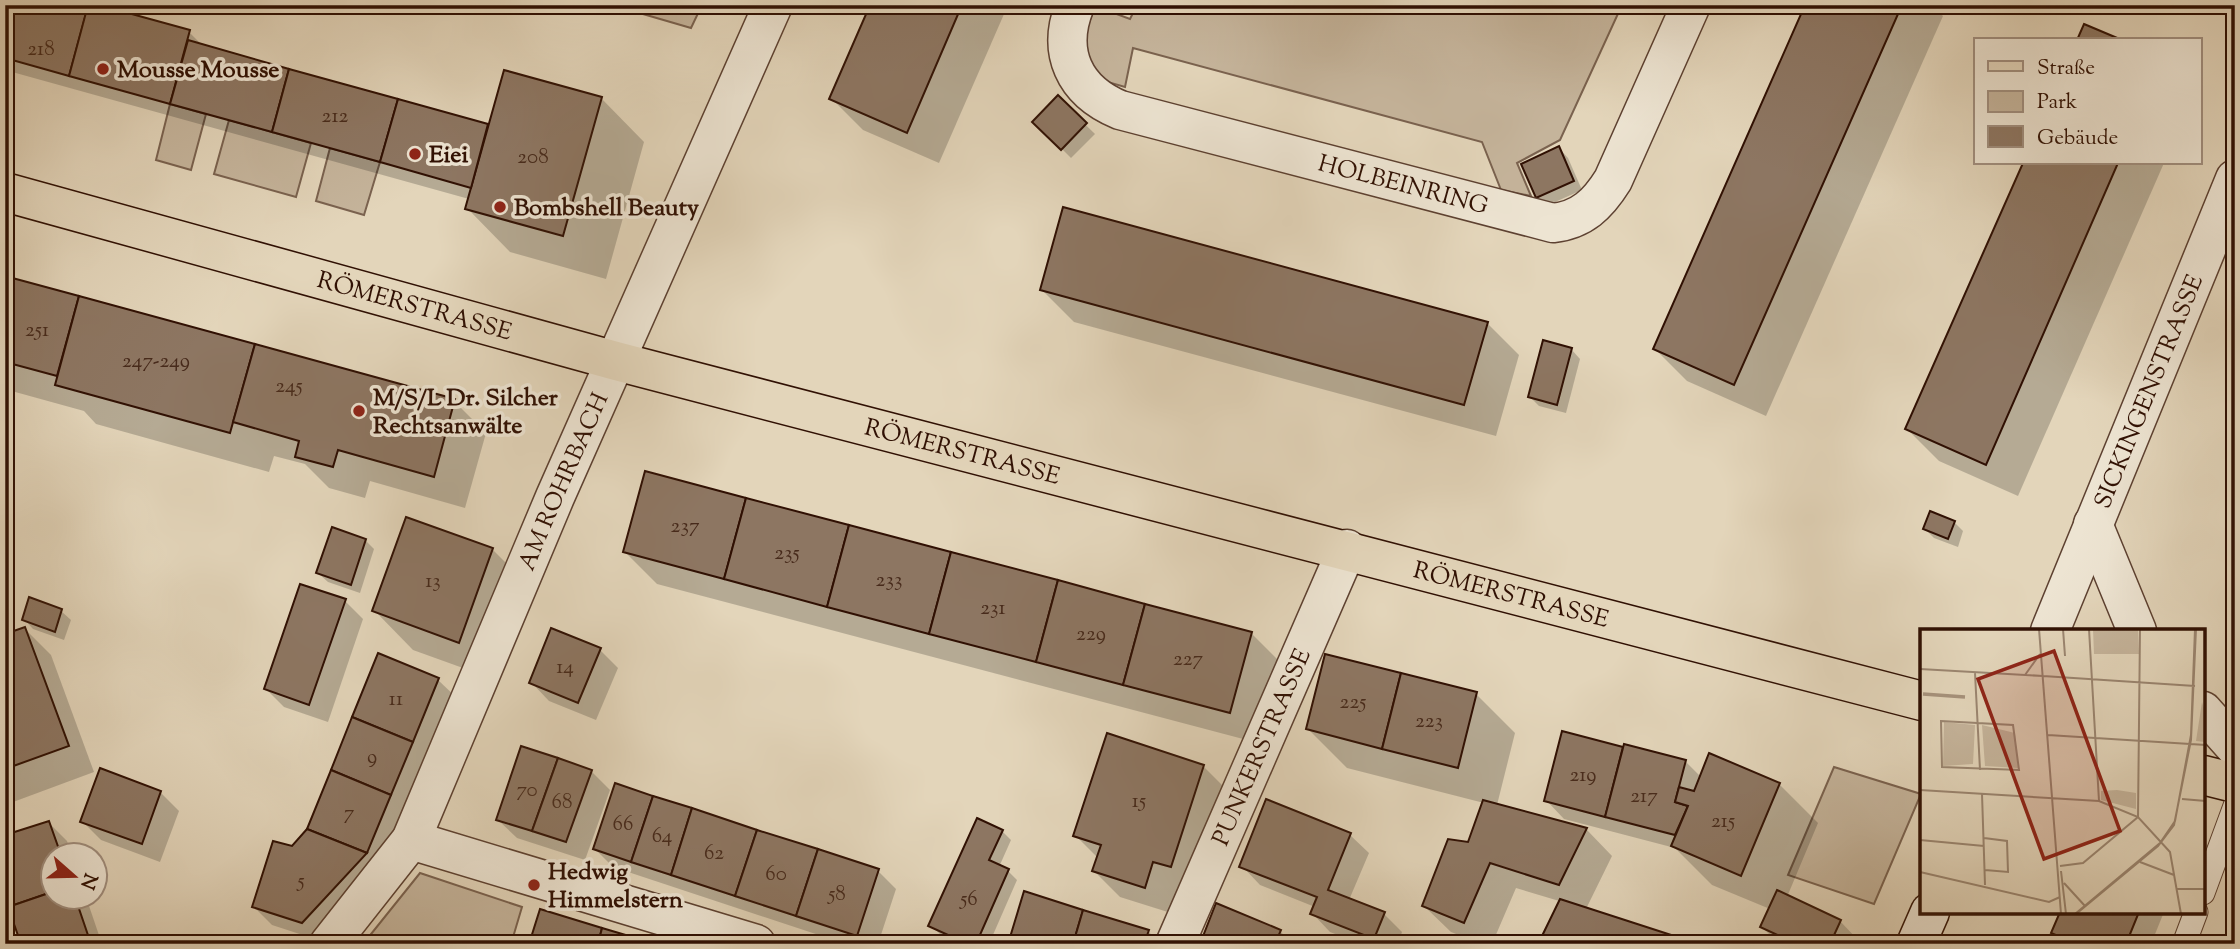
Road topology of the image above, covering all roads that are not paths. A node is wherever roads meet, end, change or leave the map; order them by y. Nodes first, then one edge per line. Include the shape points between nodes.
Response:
1 (773, 5) edge
2 (1075, 5) edge
3 (1690, 5) edge
4 (2235, 179) edge
5 (5, 192) edge
6 (616, 361) junction
7 (2093, 524) junction
8 (1347, 549) junction
9 (2051, 629) edge
10 (2136, 629) edge
11 (1920, 700) edge
12 (2205, 713) edge
13 (2235, 747) edge
14 (2205, 776) edge
15 (2235, 783) edge
16 (2235, 806) edge
17 (411, 840) junction
18 (2205, 887) edge
19 (1929, 914) edge
20 (2195, 914) edge
21 (329, 944) edge
22 (756, 944) edge
23 (1175, 944) edge
24 (1916, 944) edge
25 (2184, 944) edge

1 - 6 street, AM ROHRBACH
2 - 3 street, HOLBEINRING via 1067,37 1073,70 1102,103 1553,223 1584,214 1599,202 1613,180
4 - 7 street, SICKINGENSTRASSE
5 - 6 main road, RÖMERSTRASSE
6 - 8 main road, RÖMERSTRASSE
6 - 17 street, AM ROHRBACH
7 - 9 street, SICKINGENSTRASSE
7 - 10 street, SICKINGENSTRASSE
8 - 11 main road, RÖMERSTRASSE
8 - 23 street, PUNKERSTRASSE
12 - 13 street
14 - 15 main road
16 - 18 lane
17 - 21 street, AM ROHRBACH
17 - 22 street
19 - 24 street
20 - 25 lane

